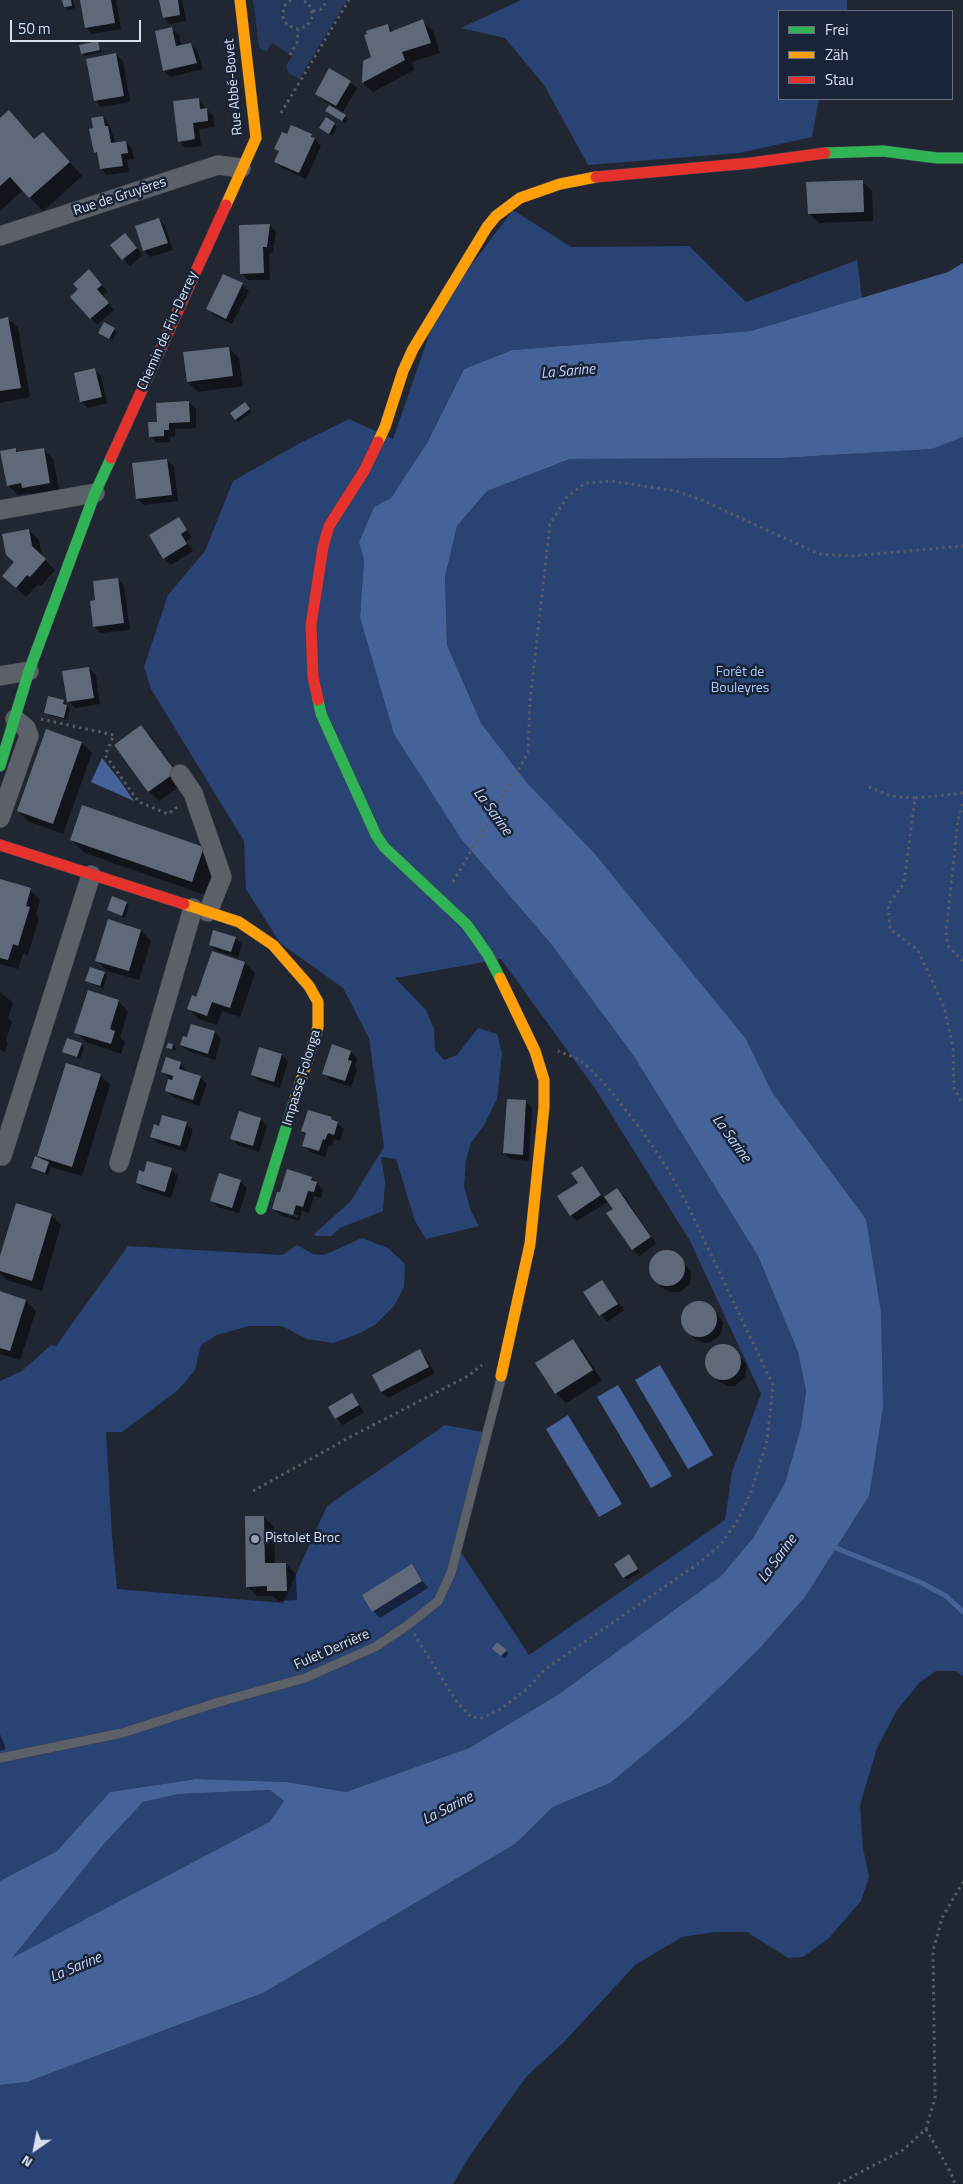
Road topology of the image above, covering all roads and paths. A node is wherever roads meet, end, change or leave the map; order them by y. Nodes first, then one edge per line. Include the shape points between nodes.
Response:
1 (240, 0) edge
2 (328, 0) edge
3 (349, 0) edge
4 (288, 1) edge
5 (305, 1) edge
6 (313, 12) junction
7 (298, 30) junction
8 (290, 55) dead end
9 (281, 113) dead end
10 (963, 158) edge
11 (241, 168) junction
12 (0, 236) edge
13 (95, 493) junction
14 (0, 510) edge
15 (963, 546) edge
16 (29, 671) junction
17 (0, 676) edge
18 (24, 718) junction
19 (0, 766) edge
20 (180, 774) dead end
21 (869, 787) dead end
22 (963, 793) edge
23 (194, 794) junction
24 (915, 798) junction
25 (963, 804) edge
26 (0, 818) edge
27 (0, 845) edge
28 (464, 863) dead end
29 (91, 875) junction
30 (201, 910) junction
31 (963, 961) edge
32 (535, 1051) junction
33 (963, 1104) edge
34 (2, 1156) dead end
35 (119, 1163) dead end
36 (261, 1209) dead end
37 (509, 1342) junction
38 (501, 1376) joint
39 (253, 1491) dead end
40 (408, 1625) junction
41 (0, 1758) edge
42 (963, 1882) edge
43 (926, 2130) junction
44 (838, 2184) edge
45 (955, 2184) edge

1 - 11 street, Rue Abbé-Bovet via 256,138
2 - 6 path via 321,9
3 - 9 path
4 - 7 path via 282,17 287,25
5 - 6 path
6 - 7 path via 307,26
7 - 8 path via 297,43
10 - 32 street via 883,151 840,152 599,177 536,191 508,206 487,228 408,360 385,427 364,470 329,526 326,537 311,624 316,698 376,835 394,858 454,911 478,940 507,990
11 - 12 street, Rue de Gruyères via 218,165
11 - 13 street, Chemin de Fin-Derrey
13 - 14 street
13 - 16 street, Chemin de Fin-Derrey
15 - 28 path via 852,556 819,554 676,491 611,481 585,483 567,497 550,524 530,701 528,753
16 - 17 street
16 - 18 street, Chemin de Fin-Derrey
18 - 19 street, Chemin de Fin-Derrey
18 - 23 path via 114,735 105,755 140,802 168,814
18 - 26 street via 29,736
20 - 23 street
21 - 24 path via 890,796
22 - 24 path
23 - 30 street via 222,877
24 - 33 path via 904,883 888,905 888,918 890,929 918,950 944,1007 953,1047 954,1088
25 - 31 path via 958,820 946,933 948,946
27 - 29 street, Impasse Folonga
29 - 30 street, Impasse Folonga
29 - 34 street
30 - 35 street
30 - 36 street, Impasse Folonga via 239,922 273,945 309,986 318,1002 318,1026
32 - 37 street via 544,1090 538,1177 530,1244
32 - 40 path via 556,1050 586,1065 610,1090 666,1166 773,1385 768,1441 751,1492 738,1520 721,1544 699,1563 544,1670 527,1689 499,1710 482,1718 472,1717 457,1702
37 - 38 street
37 - 39 path via 468,1376
38 - 40 lane, Fulet Derrière via 449,1579 438,1601
40 - 41 lane, Fulet Derrière via 375,1647 298,1681 122,1733
42 - 43 path via 942,1918 933,1951 935,2098
43 - 44 path via 903,2150
43 - 45 path via 952,2173

